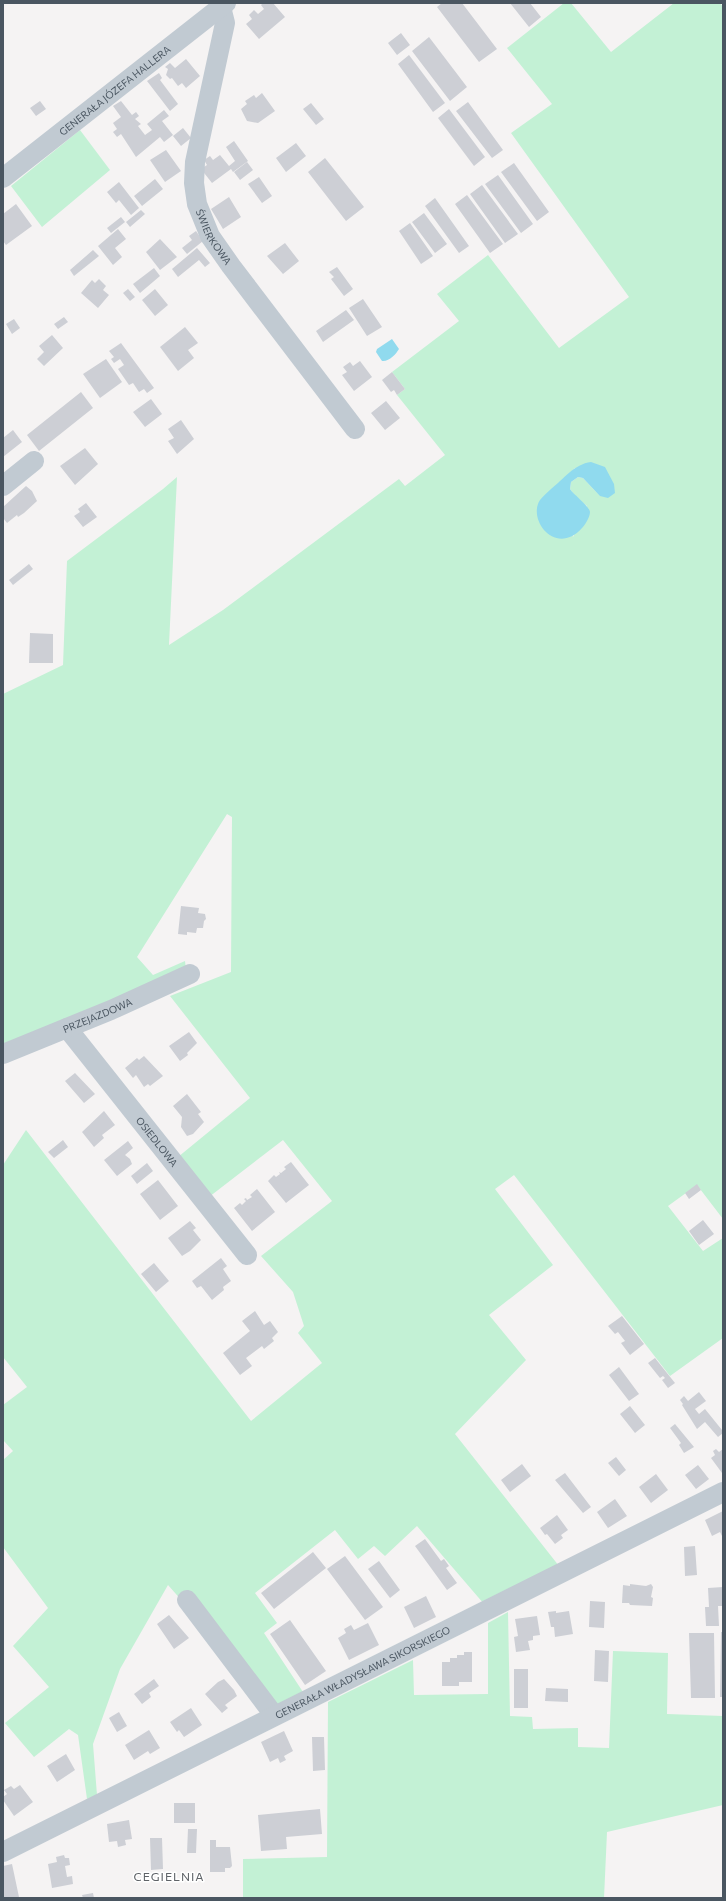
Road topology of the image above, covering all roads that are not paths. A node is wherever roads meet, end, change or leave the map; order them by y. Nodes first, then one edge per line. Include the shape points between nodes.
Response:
1 (223, 5) edge
2 (3, 178) edge
3 (355, 429) dead end
4 (34, 461) dead end
5 (3, 486) edge
6 (190, 974) dead end
7 (67, 1028) junction
8 (3, 1054) edge
9 (247, 1255) dead end
10 (723, 1492) edge
11 (187, 1600) dead end
12 (274, 1715) junction
13 (3, 1852) edge

1 - 2 street, GENERAŁA JÓZEFA HALLERA
1 - 3 street, ŚWIERKOWA via 225,23 194,173 197,204 210,236 226,260
4 - 5 street
6 - 7 street, PRZEJAZDOWA
7 - 8 street, PRZEJAZDOWA
7 - 9 street, OSIEDLOWA
10 - 12 street, GENERAŁA WŁADYSŁAWA SIKORSKIEGO
11 - 12 street
12 - 13 street, GENERAŁA WŁADYSŁAWA SIKORSKIEGO

